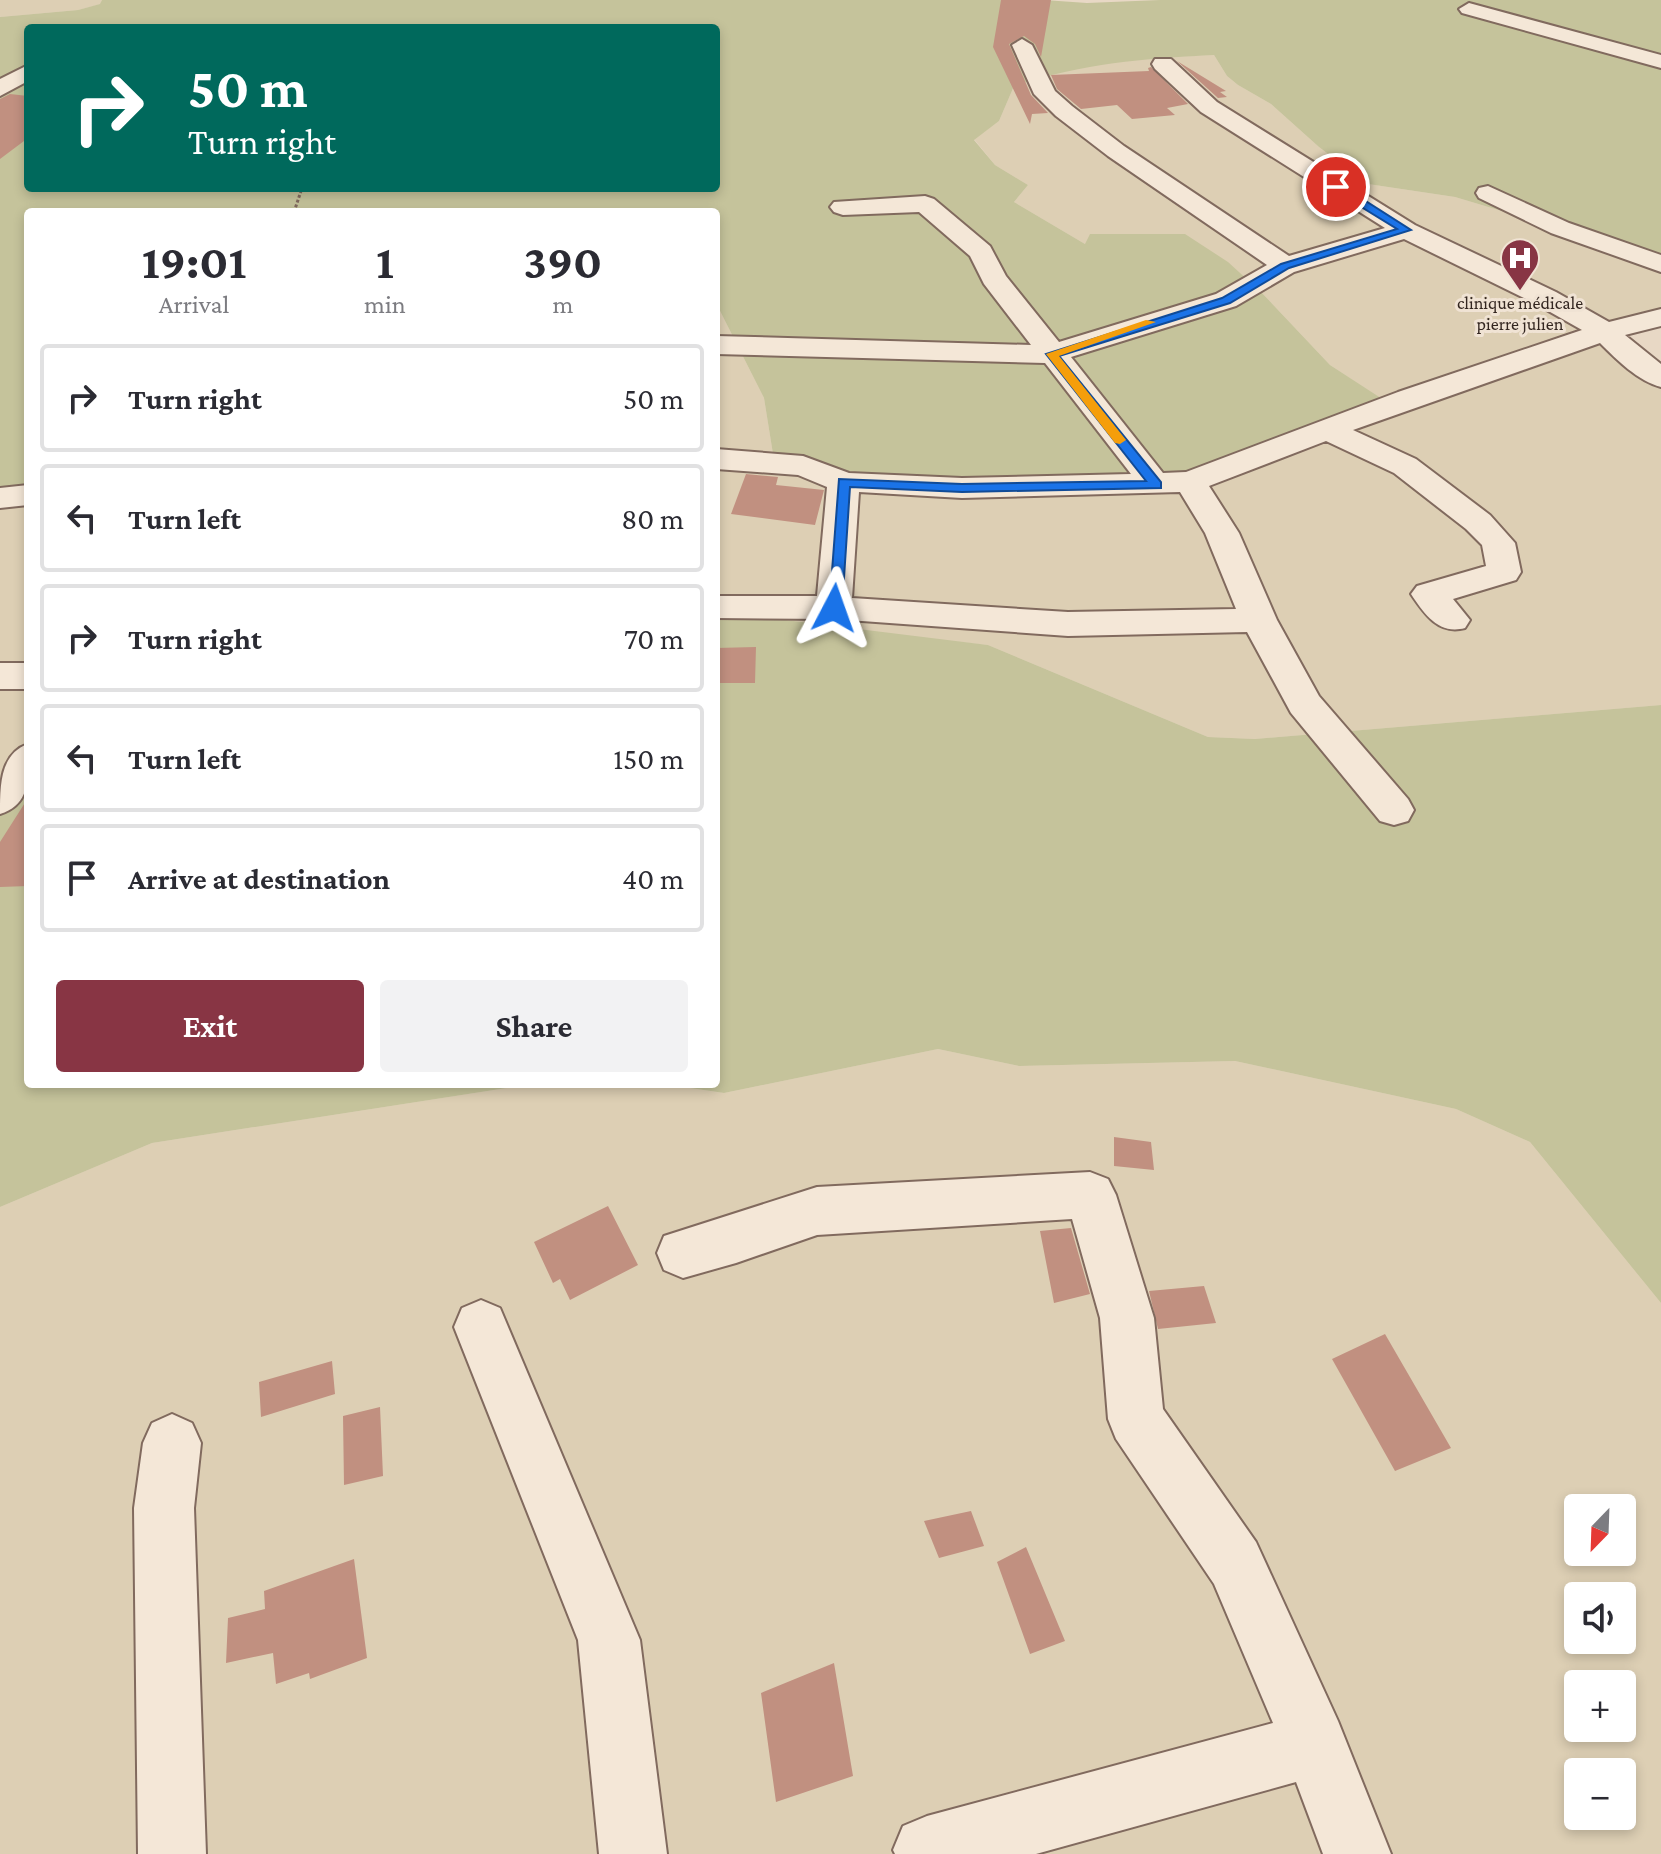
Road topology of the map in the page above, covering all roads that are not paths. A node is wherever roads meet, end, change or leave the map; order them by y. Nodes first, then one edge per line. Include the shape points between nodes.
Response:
1 (1469, 9) dead end
2 (1022, 45) dead end
3 (1661, 62) edge
4 (1163, 64) dead end
5 (24, 74) edge
6 (0, 89) edge
7 (1488, 193) dead end
8 (843, 207) dead end
9 (1406, 230) junction
10 (1661, 264) edge
11 (1285, 266) junction
12 (1661, 317) edge
13 (1605, 332) junction
14 (720, 345) edge
15 (1052, 354) junction
16 (1661, 378) edge
17 (1326, 429) junction
18 (720, 459) edge
19 (844, 482) junction
20 (1173, 484) junction
21 (24, 495) edge
22 (0, 498) edge
23 (720, 607) edge
24 (834, 608) junction
25 (1259, 620) junction
26 (1452, 620) dead end
27 (0, 676) edge
28 (24, 676) edge
29 (1394, 810) dead end
30 (683, 1253) dead end
31 (481, 1327) dead end
32 (172, 1443) dead end
33 (1315, 1744) junction
34 (927, 1850) dead end
35 (172, 1854) edge
36 (633, 1854) edge
37 (1357, 1854) edge

1 - 3 street
2 - 11 street via 1045,94 1064,111
4 - 9 street via 1209,107
5 - 6 street
7 - 10 street via 1575,235
8 - 15 street via 925,204 981,252 994,278
9 - 11 street
9 - 13 street
11 - 15 street via 1226,300
12 - 13 street
13 - 16 street
13 - 17 street
14 - 15 street
15 - 20 street
17 - 20 street
17 - 26 street via 1405,466 1498,543 1504,572 1429,594
18 - 19 street via 803,466
19 - 20 street via 962,488
19 - 24 street
20 - 25 street via 1222,533
21 - 22 street
23 - 24 street
24 - 25 street via 1068,624
25 - 29 street via 1304,704
27 - 28 street
30 - 33 street via 817,1211 1090,1195 1127,1318 1136,1419 1235,1563
31 - 36 street via 609,1640
32 - 35 street via 164,1508
33 - 34 street
33 - 37 street

